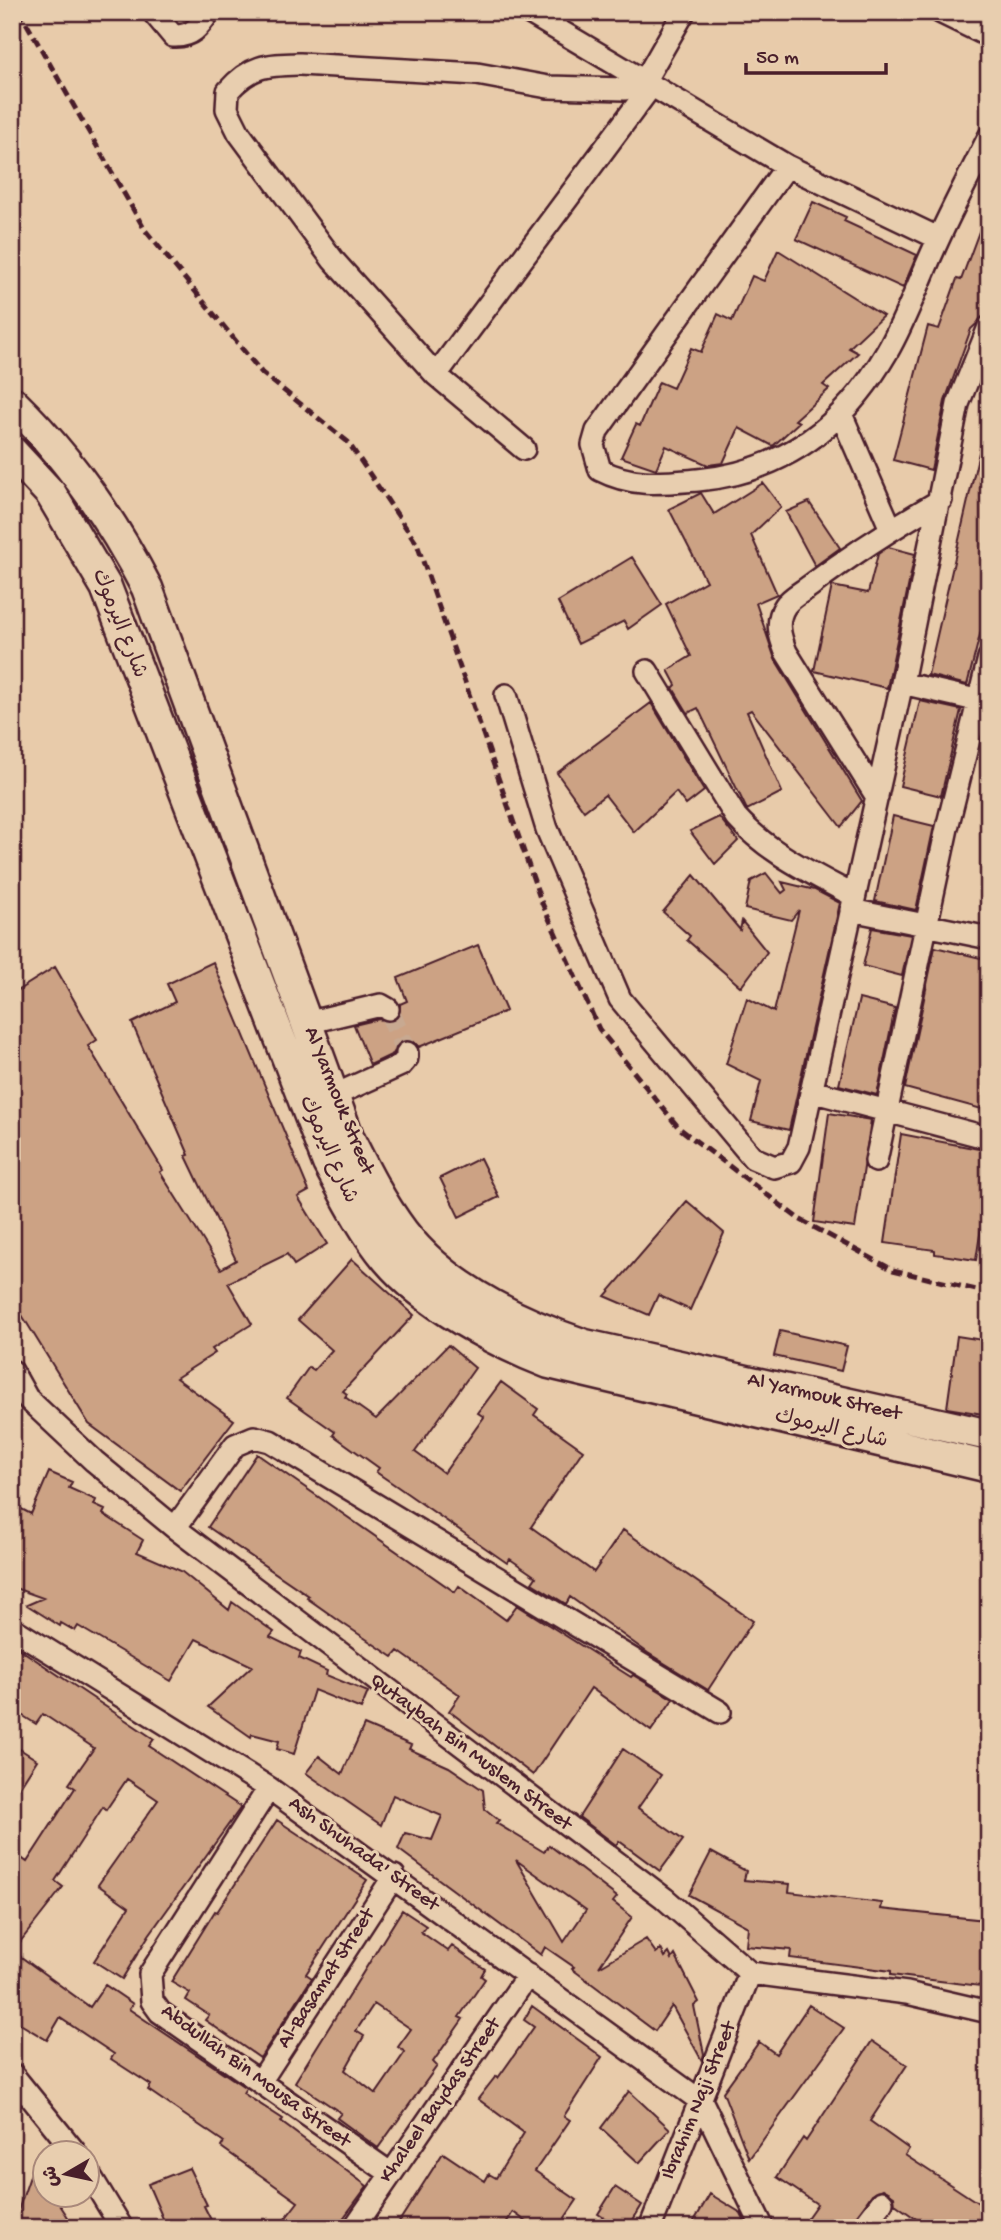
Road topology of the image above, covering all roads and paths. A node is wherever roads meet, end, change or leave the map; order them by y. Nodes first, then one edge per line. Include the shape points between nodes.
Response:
1 (153, 12) edge
2 (209, 12) edge
3 (528, 12) edge
4 (684, 12) edge
5 (940, 12) edge
6 (989, 36) edge
7 (648, 82) junction
8 (989, 136) edge
9 (787, 166) junction
10 (938, 238) junction
11 (989, 327) edge
12 (436, 375) junction
13 (12, 402) edge
14 (841, 414) junction
15 (524, 449) dead end
16 (12, 452) edge
17 (941, 500) junction
18 (891, 529) junction
19 (989, 658) edge
20 (647, 671) dead end
21 (902, 683) junction
22 (506, 695) dead end
23 (984, 702) edge
24 (877, 796) junction
25 (852, 903) junction
26 (926, 926) junction
27 (989, 938) edge
28 (388, 1009) dead end
29 (306, 1023) junction
30 (407, 1053) dead end
31 (811, 1091) junction
32 (333, 1096) junction
33 (889, 1111) junction
34 (989, 1138) edge
35 (876, 1161) dead end
36 (12, 1371) edge
37 (20, 1393) edge
38 (989, 1435) edge
39 (989, 1467) edge
40 (175, 1528) junction
41 (12, 1628) edge
42 (720, 1712) dead end
43 (269, 1788) junction
44 (394, 1876) junction
45 (750, 1973) junction
46 (528, 1975) junction
47 (989, 2012) edge
48 (12, 2074) edge
49 (260, 2082) junction
50 (702, 2102) junction
51 (64, 2138) edge
52 (390, 2174) junction
53 (102, 2195) edge
54 (882, 2202) dead end
55 (122, 2228) edge
56 (354, 2228) edge
57 (650, 2228) edge
58 (763, 2228) edge
59 (862, 2228) edge

1 - 2 street via 173,37 184,37 199,28
3 - 7 street
4 - 7 street
5 - 6 street
7 - 9 street
7 - 12 street
7 - 12 street via 625,89 588,90 477,74 272,65 244,74 228,90 227,109 239,133 333,260
8 - 10 street
9 - 10 street
9 - 14 street via 597,431 594,458 600,470 645,485 724,478 767,466 814,438
10 - 14 street via 887,352
11 - 17 street via 958,404
12 - 15 street
13 - 29 highway, Al Yarmouk Street via 83,481 117,531 147,588
14 - 18 street
16 - 39 highway, شارع اليرموك via 51,494 106,587 328,1163 365,1228 404,1277 487,1334 549,1363
17 - 18 street
17 - 21 street
18 - 24 street via 785,605 779,618 786,652
19 - 23 street
20 - 25 street via 736,817 752,835
21 - 23 street
21 - 24 street
22 - 31 street via 547,829 621,999 753,1158 774,1167 791,1162 799,1147
23 - 26 street
24 - 25 street
25 - 26 street
25 - 31 street
26 - 27 street
26 - 33 street
28 - 29 street via 380,1005
29 - 32 highway, Al Yarmouk Street
30 - 32 street via 401,1065
31 - 33 street
32 - 38 highway, Al Yarmouk Street via 375,1191 404,1234 438,1267 484,1300 539,1329 585,1345
33 - 34 street
33 - 35 street
36 - 37 street, Qutaybah Bin Muslem Street
37 - 40 street, Qutaybah Bin Muslem Street
40 - 42 street via 235,1445 254,1437 270,1441
40 - 45 street, Qutaybah Bin Muslem Street via 664,1898
41 - 43 street, Ash Shuhada' Street
43 - 44 street, Ash Shuhada' Street
43 - 49 street, Abdullah Bin Mousa Street via 150,1975 149,1987 160,2012
44 - 46 street, Ash Shuhada' Street
44 - 49 street, Al-Basamat Street
45 - 47 street via 907,1993
45 - 50 street, Ibrahim Naji Street
46 - 50 street, Ash Shuhada' Street
46 - 52 street, Khaleel Baydas Street
48 - 51 street
49 - 52 street, Abdullah Bin Mousa Street
50 - 57 street, Ibrahim Naji Street
50 - 58 street
52 - 56 street, Khaleel Baydas Street
53 - 55 street
54 - 59 street

